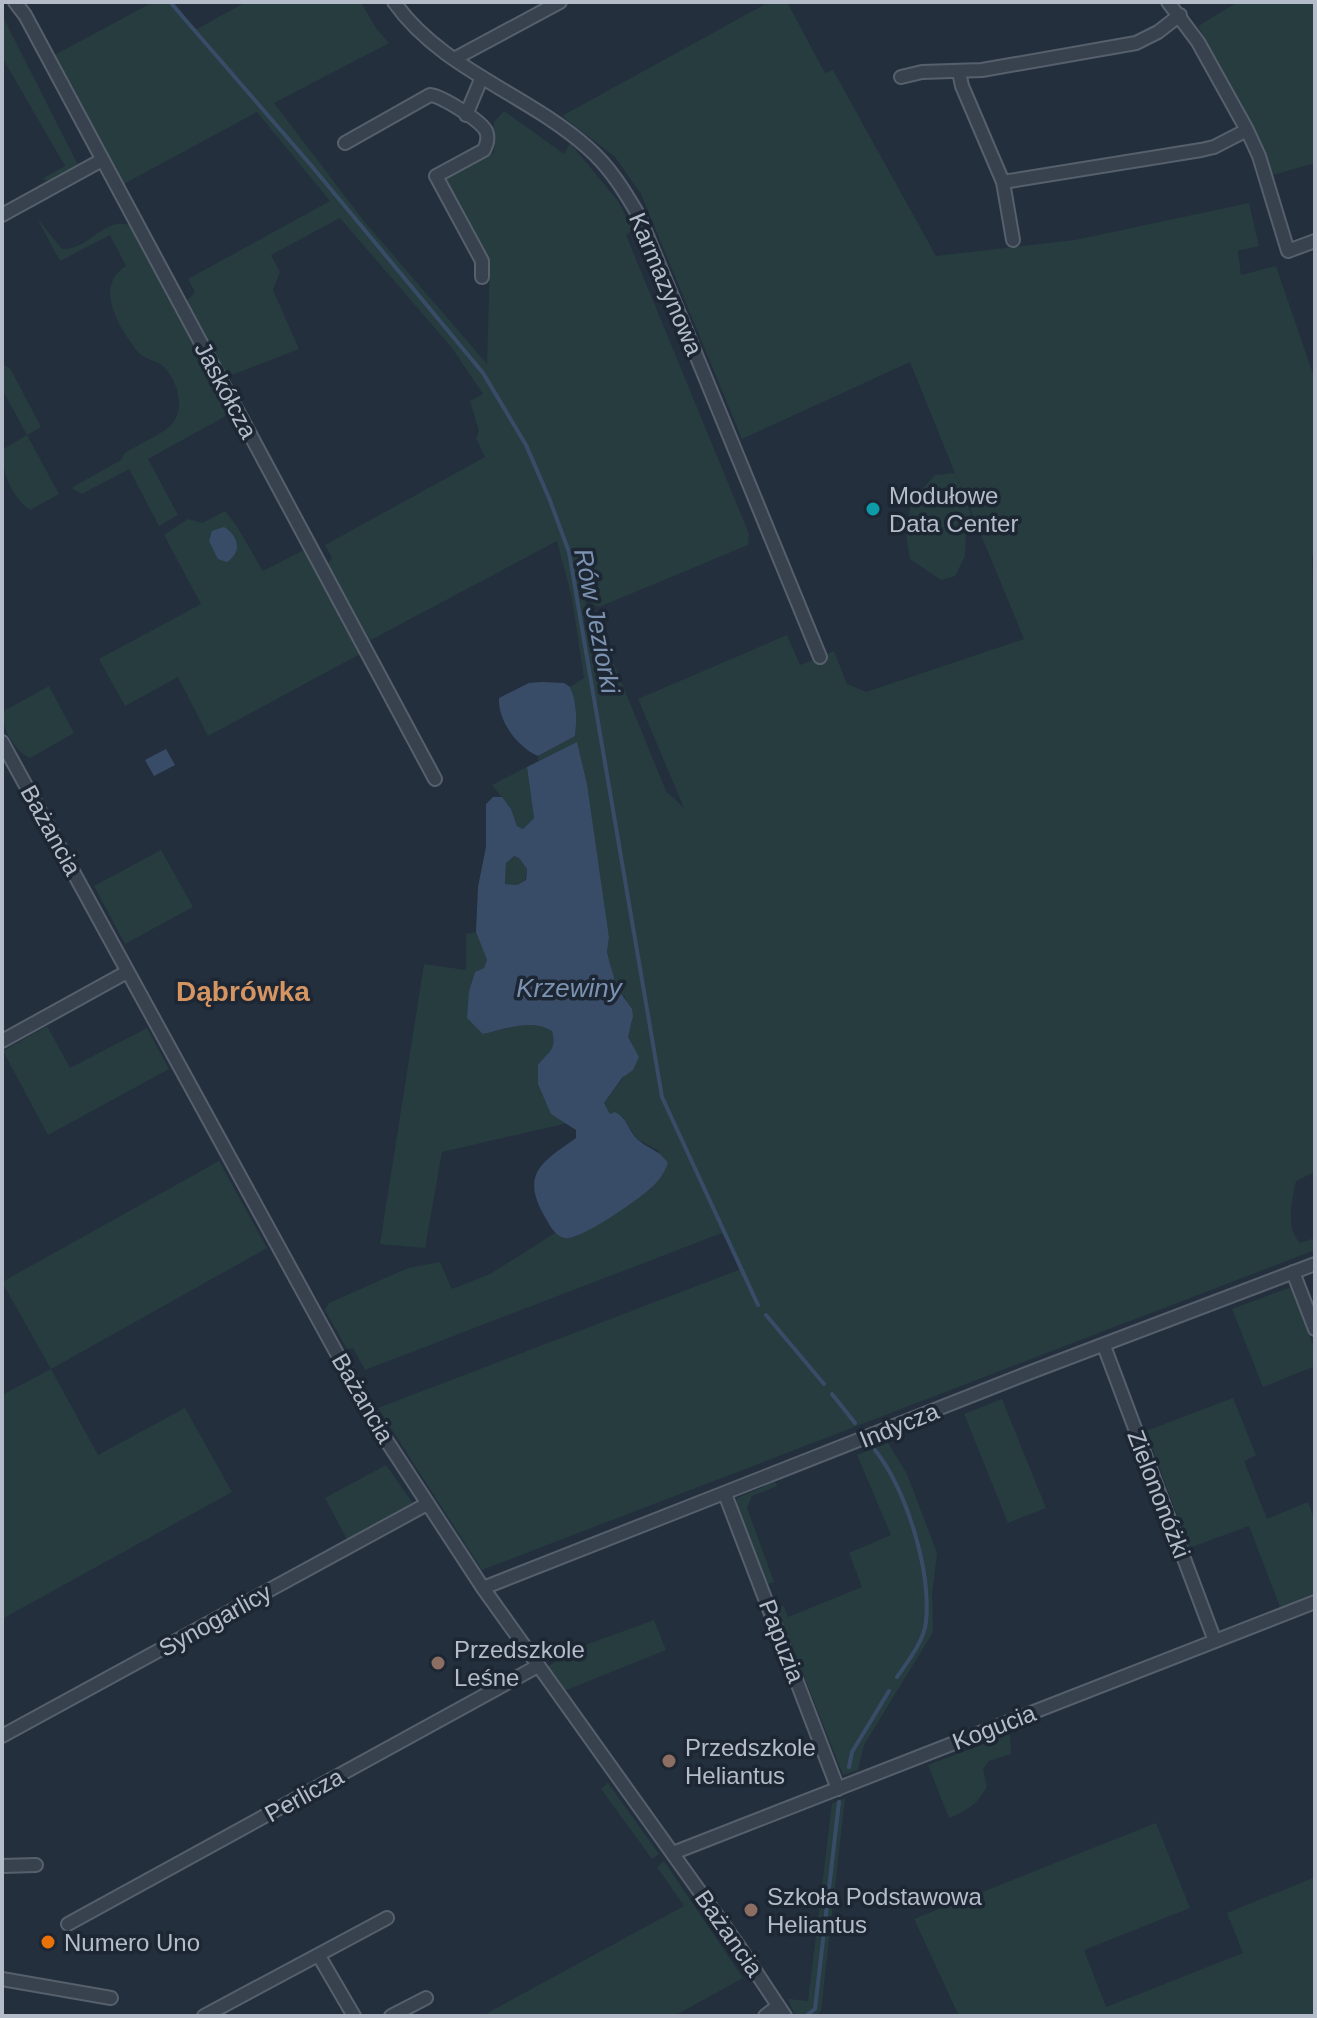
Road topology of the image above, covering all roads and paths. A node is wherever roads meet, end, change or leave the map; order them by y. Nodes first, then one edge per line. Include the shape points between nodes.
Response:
1 (15, 2) edge
2 (394, 2) edge
3 (560, 2) edge
4 (1168, 2) edge
5 (1180, 15) junction
6 (454, 59) junction
7 (959, 72) junction
8 (482, 77) junction
9 (901, 77) dead end
10 (466, 115) junction
11 (1247, 130) junction
12 (345, 143) dead end
13 (102, 160) junction
14 (1003, 182) junction
15 (2, 215) edge
16 (1013, 240) dead end
17 (1315, 241) edge
18 (482, 277) dead end
19 (820, 657) dead end
20 (2, 742) edge
21 (435, 779) dead end
22 (127, 972) junction
23 (2, 1041) edge
24 (1315, 1264) edge
25 (1293, 1272) junction
26 (1315, 1329) edge
27 (1104, 1346) junction
28 (725, 1494) junction
29 (427, 1504) junction
30 (483, 1588) junction
31 (1315, 1602) edge
32 (1215, 1641) junction
33 (538, 1666) junction
34 (2, 1736) edge
35 (838, 1789) junction
36 (673, 1853) junction
37 (36, 1865) dead end
38 (2, 1866) edge
39 (387, 1918) dead end
40 (68, 1924) dead end
41 (319, 1956) junction
42 (2, 1979) edge
43 (111, 1998) dead end
44 (426, 1998) dead end
45 (782, 2011) edge
46 (204, 2016) edge
47 (354, 2016) edge
48 (391, 2016) edge
49 (765, 2016) edge

1 - 13 street, Jaskółcza
2 - 6 street, Karmazynowa via 415,28
3 - 6 street
4 - 5 street
5 - 7 street via 1136,43
5 - 11 street
6 - 8 street, Karmazynowa
7 - 9 street
7 - 14 street
8 - 10 street
8 - 19 street, Karmazynowa via 582,143 602,162 639,216
10 - 12 street via 430,95
10 - 18 street via 486,131 486,146 436,176 482,261
11 - 14 street via 1201,150
11 - 17 street via 1288,251
13 - 15 street
13 - 21 street, Jaskółcza
14 - 16 street
20 - 22 street, Bażancia
22 - 23 street
22 - 29 street, Bażancia via 364,1404
24 - 25 street, Indycza
25 - 26 street
25 - 27 street, Indycza
27 - 28 street, Indycza
27 - 32 street, Zielononóżki
28 - 30 street, Indycza
28 - 35 street, Papuzia
29 - 30 street, Bażancia
29 - 34 street, Synogarlicy
30 - 33 street, Bażancia
31 - 32 street, Kogucia
32 - 35 street, Kogucia
33 - 36 street, Bażancia
33 - 40 street, Perlicza
35 - 36 street, Kogucia
36 - 45 street, Bażancia
37 - 38 street
39 - 41 street
41 - 46 street
41 - 47 street
42 - 43 street
44 - 48 street
45 - 49 street

